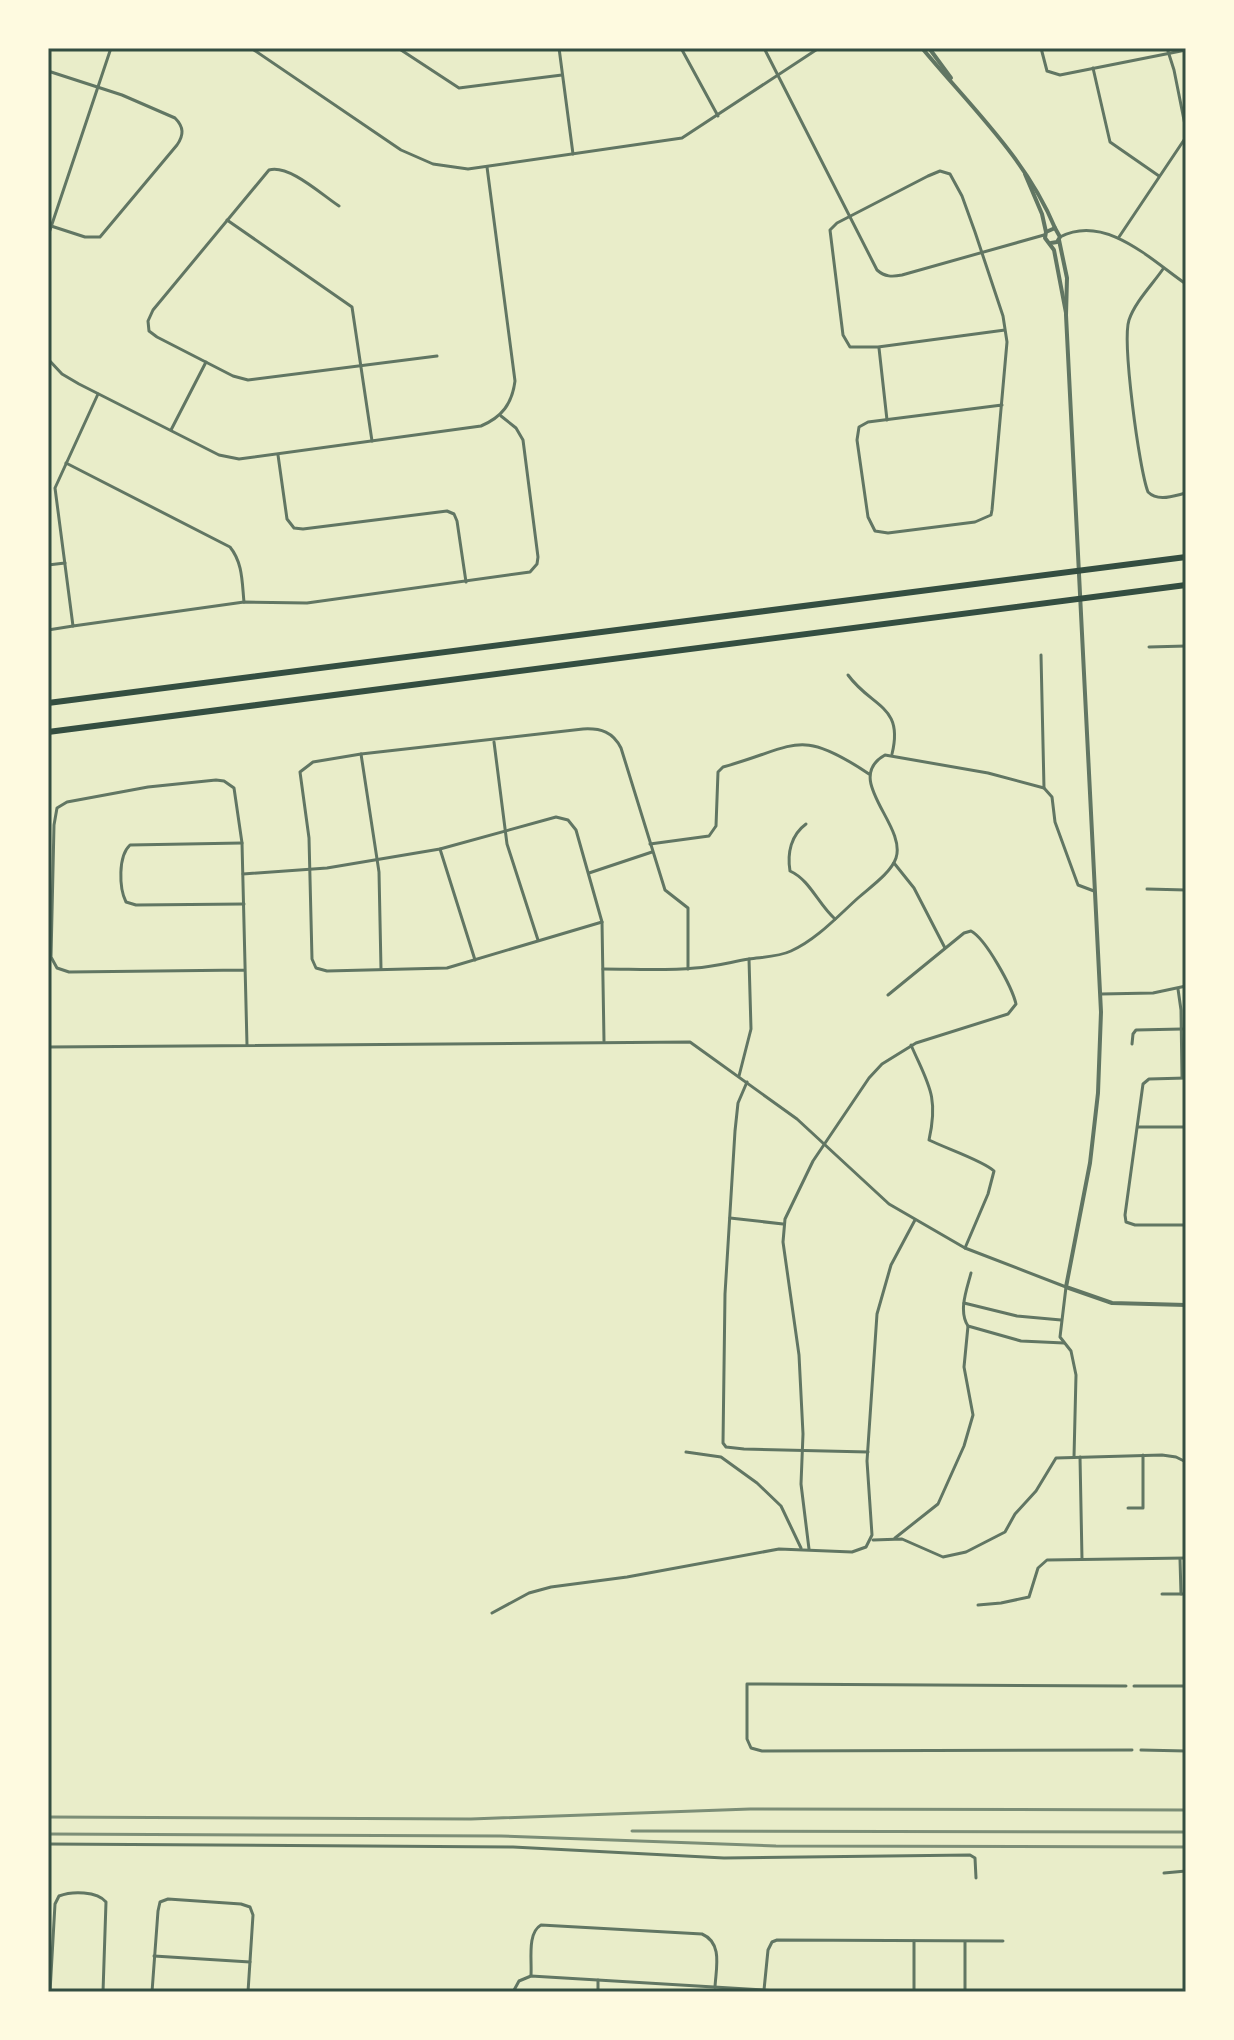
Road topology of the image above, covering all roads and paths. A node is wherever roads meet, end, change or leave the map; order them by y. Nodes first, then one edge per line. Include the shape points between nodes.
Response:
1 (111, 48) edge
2 (251, 48) edge
3 (398, 48) edge
4 (559, 48) edge
5 (681, 48) edge
6 (764, 48) edge
7 (819, 48) edge
8 (922, 48) edge
9 (929, 48) edge
10 (1041, 48) edge
11 (1168, 50) edge
12 (1186, 50) edge
13 (1093, 68) junction
14 (48, 71) edge
15 (562, 75) junction
16 (779, 75) junction
17 (956, 85) junction
18 (98, 87) junction
19 (718, 116) junction
20 (1186, 130) edge
21 (1186, 137) edge
22 (573, 154) junction
23 (487, 167) junction
24 (1024, 172) junction
25 (1159, 176) junction
26 (339, 206) dead end
27 (851, 215) junction
28 (227, 220) junction
29 (50, 225) edge
30 (1057, 230) junction
31 (1046, 233) junction
32 (1068, 233) junction
33 (48, 236) edge
34 (1118, 237) junction
35 (1036, 239) junction
36 (1060, 239) junction
37 (1049, 242) junction
38 (982, 253) junction
39 (1163, 269) junction
40 (1185, 281) edge
41 (1066, 315) junction
42 (1005, 330) junction
43 (878, 347) junction
44 (437, 356) dead end
45 (48, 359) edge
46 (206, 362) junction
47 (362, 366) junction
48 (98, 394) junction
49 (1002, 405) junction
50 (501, 416) junction
51 (887, 420) junction
52 (171, 431) junction
53 (373, 442) junction
54 (278, 455) junction
55 (66, 463) junction
56 (1186, 493) edge
57 (1186, 557) edge
58 (65, 563) junction
59 (48, 565) edge
60 (466, 582) junction
61 (1186, 585) edge
62 (244, 602) junction
63 (73, 626) junction
64 (48, 630) edge
65 (1186, 646) edge
66 (1149, 647) dead end
67 (1041, 655) dead end
68 (848, 675) dead end
69 (48, 703) edge
70 (48, 732) edge
71 (493, 740) junction
72 (361, 754) junction
73 (892, 754) junction
74 (869, 774) junction
75 (1044, 788) junction
76 (806, 824) dead end
77 (505, 832) junction
78 (242, 843) junction
79 (650, 844) junction
80 (440, 849) junction
81 (652, 852) junction
82 (378, 860) junction
83 (894, 863) junction
84 (309, 871) junction
85 (589, 873) junction
86 (243, 874) junction
87 (1147, 889) dead end
88 (1186, 890) edge
89 (1094, 891) junction
90 (244, 904) junction
91 (835, 919) junction
92 (602, 922) junction
93 (538, 940) junction
94 (945, 949) junction
95 (749, 959) junction
96 (475, 960) junction
97 (381, 969) junction
98 (603, 969) junction
99 (688, 969) junction
100 (245, 970) junction
101 (1186, 986) edge
102 (1178, 989) junction
103 (1101, 994) junction
104 (888, 995) dead end
105 (1182, 1029) junction
106 (604, 1041) junction
107 (1132, 1044) dead end
108 (247, 1045) junction
109 (911, 1045) junction
110 (48, 1047) edge
111 (739, 1076) junction
112 (1184, 1078) edge
113 (747, 1082) junction
114 (1138, 1127) junction
115 (1186, 1127) edge
116 (824, 1145) junction
117 (730, 1218) junction
118 (915, 1220) junction
119 (783, 1224) junction
120 (1186, 1225) edge
121 (965, 1248) junction
122 (971, 1273) dead end
123 (1066, 1287) junction
124 (964, 1303) junction
125 (1186, 1305) edge
126 (1061, 1320) junction
127 (968, 1326) junction
128 (1064, 1343) junction
129 (723, 1443) junction
130 (803, 1451) junction
131 (686, 1452) dead end
132 (868, 1452) junction
133 (1143, 1455) junction
134 (719, 1456) junction
135 (1074, 1457) junction
136 (1080, 1457) junction
137 (1186, 1462) edge
138 (1128, 1508) dead end
139 (895, 1538) junction
140 (871, 1540) junction
141 (801, 1548) junction
142 (809, 1549) junction
143 (1186, 1558) edge
144 (1082, 1559) junction
145 (1180, 1559) junction
146 (1162, 1594) dead end
147 (1183, 1594) edge
148 (978, 1605) dead end
149 (492, 1613) dead end
150 (1126, 1686) dead end
151 (1134, 1686) dead end
152 (1186, 1686) edge
153 (1132, 1750) dead end
154 (1141, 1750) dead end
155 (1186, 1751) edge
156 (48, 1844) edge
157 (1186, 1871) edge
158 (1164, 1873) dead end
159 (976, 1878) dead end
160 (914, 1941) junction
161 (1003, 1941) dead end
162 (965, 1942) junction
163 (154, 1956) junction
164 (250, 1962) junction
165 (531, 1976) junction
166 (598, 1980) junction
167 (715, 1987) junction
168 (764, 1990) edge
169 (50, 1992) edge
170 (103, 1992) edge
171 (152, 1992) edge
172 (248, 1992) edge
173 (513, 1992) edge
174 (598, 1992) edge
175 (796, 1992) edge
176 (914, 1992) edge
177 (965, 1992) edge

1 - 18 street
2 - 23 street via 417,159 451,168
3 - 15 street via 459,88
4 - 15 street
5 - 19 street
6 - 16 street
7 - 16 street
8 - 17 street
9 - 17 street
10 - 13 street via 1044,65 1053,74
11 - 12 street
11 - 13 street
11 - 20 street
13 - 25 street via 1110,142
14 - 18 street
15 - 22 street
16 - 19 street
16 - 27 street
17 - 24 street
18 - 29 street
18 - 29 street via 175,118 182,127 181,139 100,237
19 - 22 street via 669,142
21 - 25 street
22 - 23 street
23 - 50 street via 515,366 514,391
24 - 30 street
24 - 31 street
25 - 34 street
26 - 28 street via 275,168 264,173
27 - 38 street via 877,270 887,276
27 - 38 street via 945,171 954,178
27 - 43 street via 829,235 843,335 855,349
28 - 46 street via 148,321 151,334
28 - 47 street via 352,307
29 - 33 street
30 - 31 street
30 - 32 street
30 - 36 street
31 - 35 street
31 - 37 street
32 - 34 street via 1095,230
32 - 36 street
34 - 39 street
35 - 37 street
35 - 38 street
36 - 37 street
36 - 41 street
37 - 41 street
38 - 42 street
39 - 40 street
39 - 56 street via 1132,313 1127,331 1135,432 1151,496
41 - 89 street
42 - 43 street
42 - 49 street
43 - 51 street
44 - 47 street
45 - 48 street via 62,374
46 - 47 street via 248,380
46 - 52 street
47 - 53 street
48 - 52 street
48 - 55 street
49 - 51 street
49 - 51 street via 988,518 888,533 875,531 868,517 857,436 863,424
50 - 53 street via 472,429
50 - 60 street via 523,440 537,564 524,574
52 - 54 street via 230,458
53 - 54 street
54 - 60 street via 287,519 294,528 447,511 457,521
55 - 58 street via 55,488
55 - 62 street via 230,547 240,567
57 - 69 highway
58 - 59 street
58 - 63 street
60 - 62 street via 307,603
61 - 70 highway
62 - 63 street
63 - 64 street
65 - 66 street
67 - 75 street
68 - 73 street via 891,717 896,730
71 - 72 street
71 - 77 street
71 - 79 street via 594,728 608,732 621,748
72 - 82 street
72 - 84 street via 313,762 300,772
73 - 74 street via 875,760
73 - 75 street
74 - 79 street via 812,743 778,747 718,772 716,826 709,836
74 - 83 street via 895,834
75 - 89 street via 1052,797 1055,822 1078,885
76 - 91 street via 793,840 790,871
77 - 80 street
77 - 85 street via 556,817 568,820
77 - 93 street
78 - 86 street
78 - 90 street via 130,845 122,857 123,894 126,902 136,905
78 - 100 street via 236,793 224,781 148,787 61,804 54,825 51,957 57,968 69,972
79 - 81 street
80 - 82 street
80 - 96 street
81 - 85 street
81 - 99 street via 665,890 688,908
82 - 84 street
82 - 97 street
83 - 91 street
83 - 94 street via 914,888
84 - 86 street
84 - 97 street via 313,964 327,971
85 - 92 street
86 - 90 street
87 - 88 street
89 - 103 street
90 - 100 street
91 - 95 street via 793,950
92 - 93 street
92 - 98 street
93 - 96 street
94 - 104 street
94 - 109 street via 964,933 975,933 1014,995 1015,1007 1000,1017
95 - 99 street
95 - 111 street via 751,1029
96 - 97 street via 447,968
98 - 99 street
98 - 106 street
100 - 108 street
101 - 102 street
102 - 103 street
102 - 105 street
103 - 123 street via 1090,1163
105 - 107 street via 1136,1030
105 - 112 street
106 - 108 street
106 - 111 street via 690,1042
108 - 110 street
109 - 116 street via 877,1069
109 - 121 street via 934,1103 929,1140 994,1171
111 - 113 street
112 - 114 street via 1145,1080
113 - 116 street
113 - 117 street via 736,1113
114 - 115 street
114 - 120 street via 1125,1218 1135,1225
116 - 118 street via 889,1204
116 - 119 street
117 - 119 street
117 - 129 street
118 - 121 street
118 - 132 street via 891,1265 877,1314
119 - 130 street via 798,1343
121 - 123 street
122 - 124 street
123 - 125 street via 1124,1305
123 - 126 street
124 - 126 street
124 - 127 street
126 - 128 street
127 - 128 street via 1011,1339
127 - 139 street via 964,1367 973,1415 964,1446 938,1504
128 - 135 street via 1076,1375
129 - 130 street via 730,1448
129 - 134 street
130 - 132 street
130 - 142 street via 801,1495
131 - 134 street
132 - 140 street
133 - 136 street
133 - 137 street
133 - 138 street via 1143,1508
134 - 141 street via 775,1499
135 - 136 street
135 - 139 street via 1056,1458 999,1536 966,1552 943,1557
136 - 144 street
139 - 140 street
140 - 142 street via 858,1551
141 - 142 street
141 - 149 street via 541,1589
143 - 145 street
144 - 145 street
144 - 148 street via 1043,1562 1029,1597
145 - 147 street
146 - 147 street
150 - 153 street via 747,1684 747,1739 751,1748 762,1751
151 - 152 street
154 - 155 street
156 - 159 street via 513,1847 724,1858 970,1855 975,1858
157 - 158 street
160 - 162 street
160 - 168 street via 777,1940 768,1950
160 - 176 street
161 - 162 street
162 - 177 street
163 - 164 street
163 - 164 street via 160,1902 168,1899 250,1907
163 - 171 street
164 - 172 street
165 - 166 street
165 - 167 street via 537,1926 693,1933 707,1936 715,1945
165 - 173 street via 519,1981
166 - 167 street
166 - 174 street
167 - 168 street
168 - 175 street
169 - 170 street via 55,1904 68,1893 98,1895 106,1902

